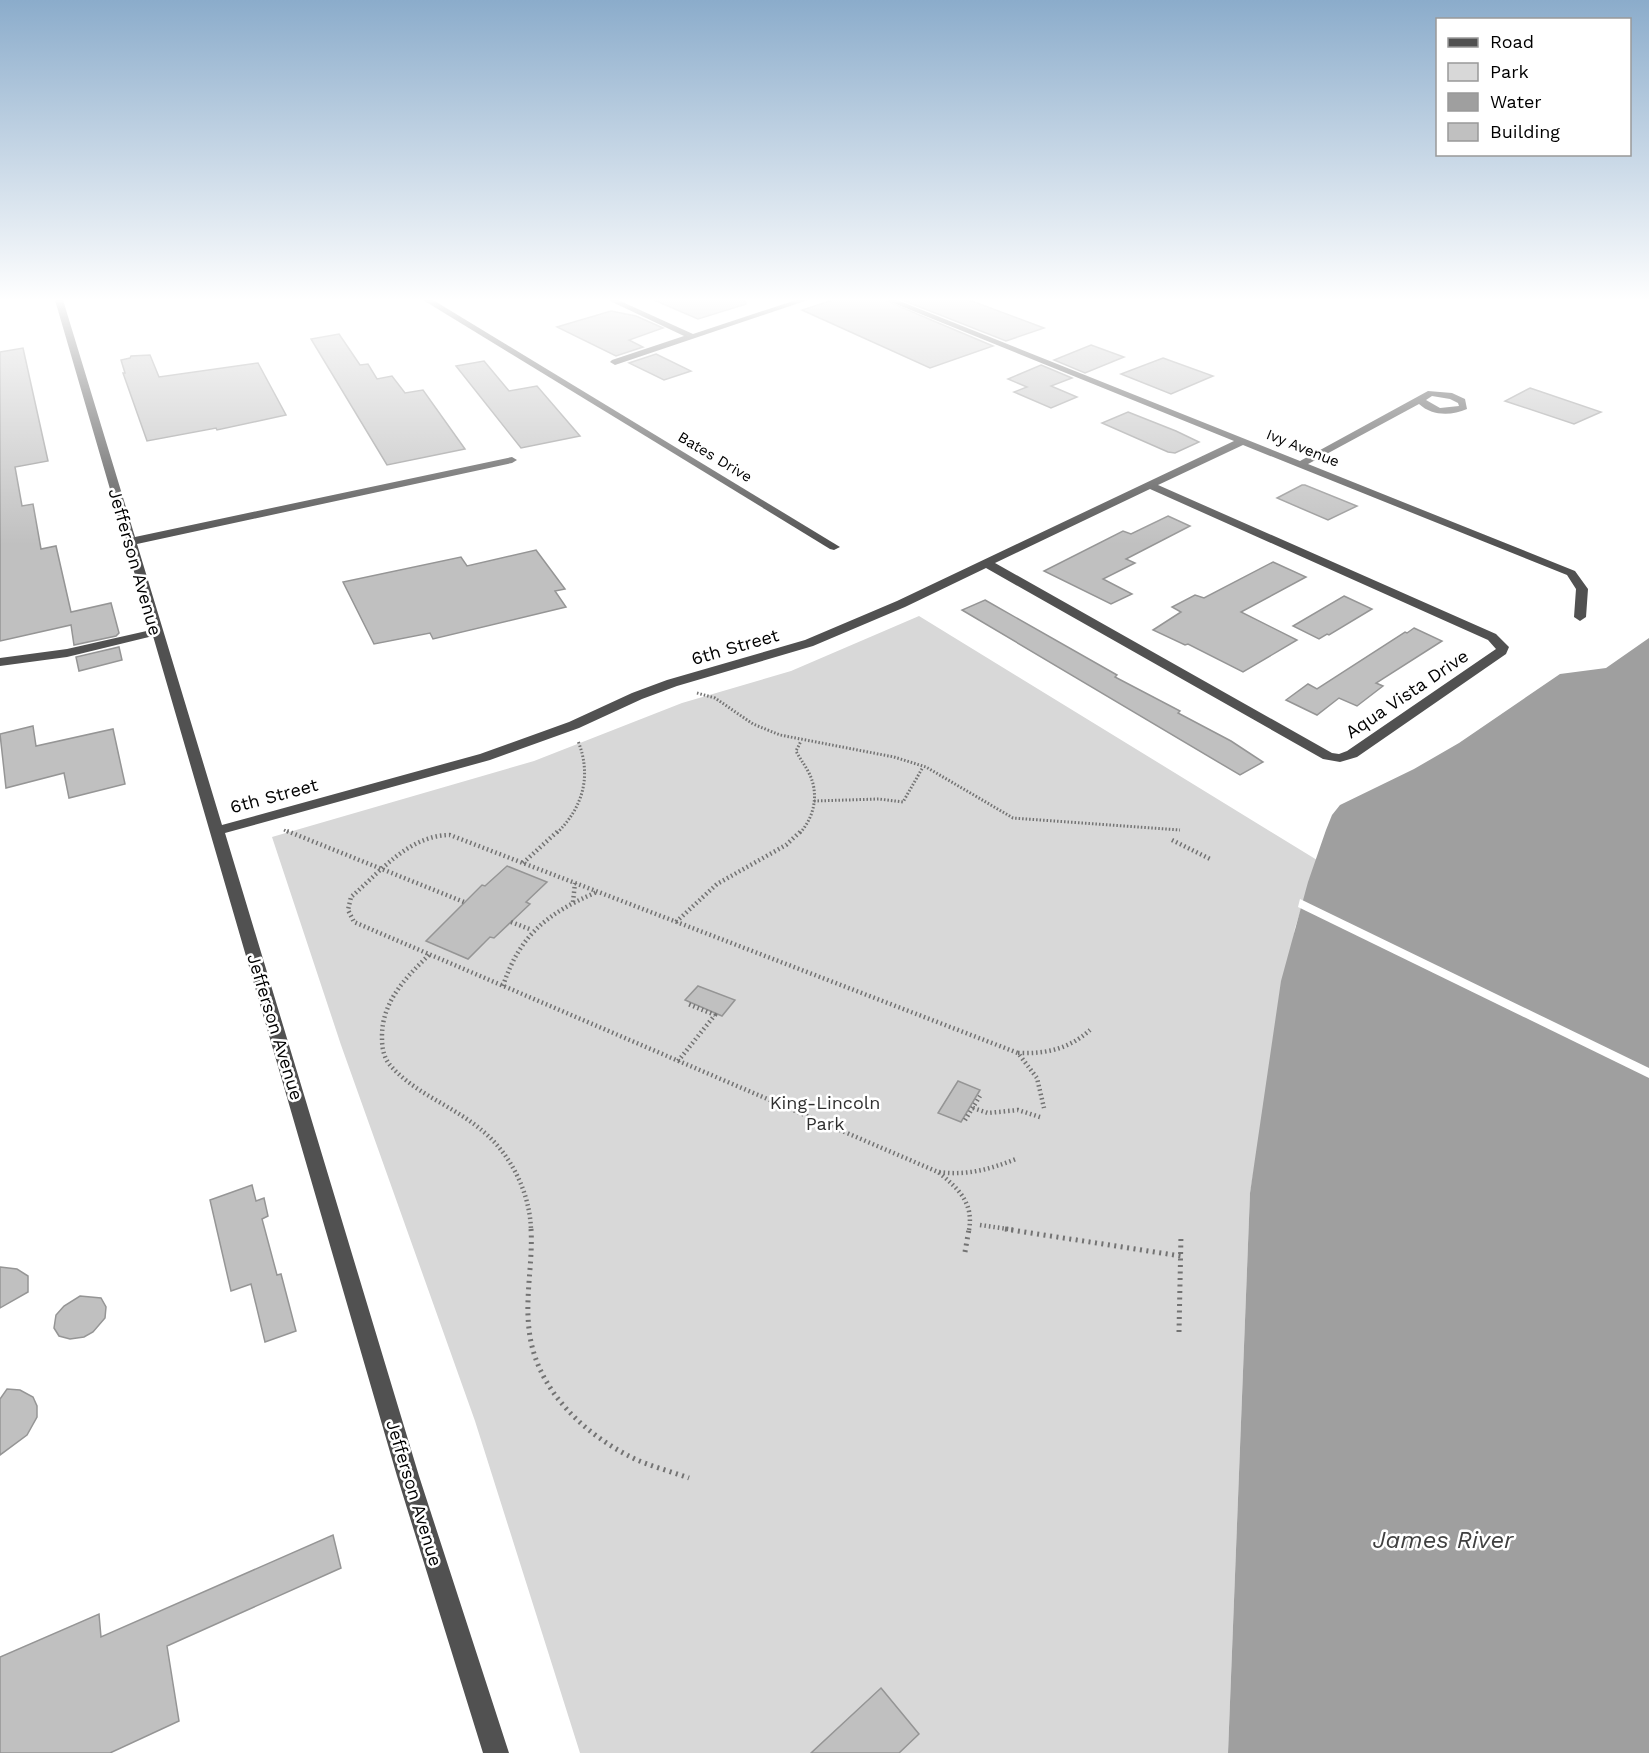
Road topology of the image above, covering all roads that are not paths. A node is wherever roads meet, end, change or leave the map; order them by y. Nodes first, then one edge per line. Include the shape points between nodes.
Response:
1 (83, 382) edge
2 (561, 382) edge
3 (1094, 382) edge
4 (1420, 399) dead end
5 (1242, 441) junction
6 (512, 460) dead end
7 (1301, 464) junction
8 (1149, 485) junction
9 (129, 542) junction
10 (834, 547) dead end
11 (987, 563) junction
12 (1580, 617) dead end
13 (156, 632) junction
14 (0, 662) edge
15 (216, 831) junction
16 (496, 1753) edge

1 - 9 street, Jefferson Avenue
2 - 10 street, Bates Drive
3 - 5 street, Ivy Avenue
4 - 7 street
5 - 7 street, Ivy Avenue
5 - 8 street, 6th Street
6 - 9 street
7 - 12 street, Ivy Avenue via 1572,573 1582,589
8 - 11 street, 6th Street
8 - 11 street, Aqua Vista Drive via 1492,637 1503,647 1502,651 1352,754 1328,756
9 - 13 street, Jefferson Avenue
11 - 15 street, 6th Street via 858,624 787,650 672,683 526,743
13 - 14 street via 67,653
13 - 15 street, Jefferson Avenue
15 - 16 street, Jefferson Avenue via 408,1476

